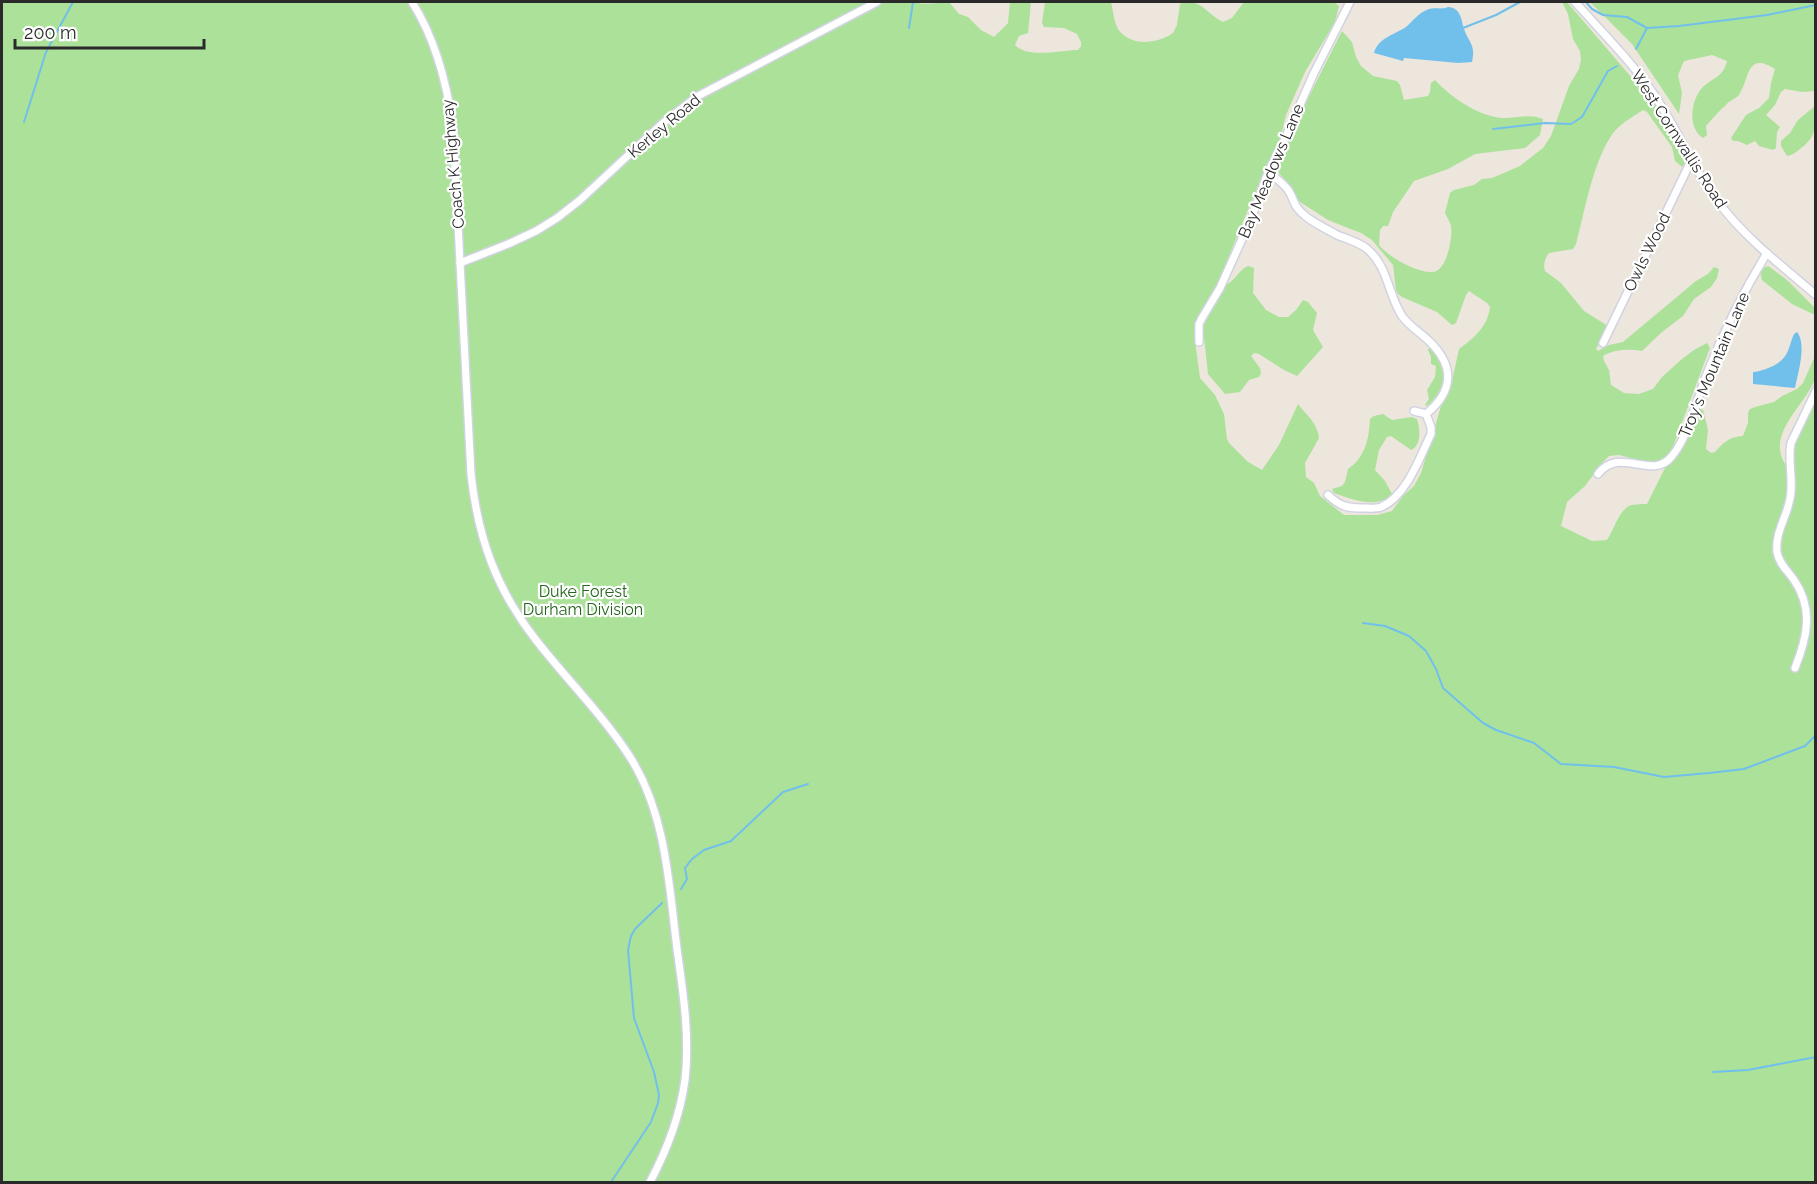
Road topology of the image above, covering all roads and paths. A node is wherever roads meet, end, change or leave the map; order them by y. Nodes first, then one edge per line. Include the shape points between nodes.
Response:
1 (412, 2) edge
2 (877, 2) edge
3 (1350, 2) edge
4 (1575, 2) edge
5 (1691, 161) junction
6 (1269, 170) junction
7 (1767, 253) junction
8 (460, 263) junction
9 (1815, 295) edge
10 (1199, 342) dead end
11 (1603, 343) dead end
12 (1815, 391) edge
13 (1414, 411) dead end
14 (1426, 414) junction
15 (1598, 474) dead end
16 (1328, 495) dead end
17 (1795, 668) dead end
18 (650, 1182) edge

1 - 8 street, Coach K Highway via 437,54 450,107
2 - 8 street, Kerley Road via 706,91 673,114 557,218
3 - 6 street, Bay Meadows Lane
4 - 5 street, West Cornwallis Road via 1647,84
5 - 7 street, West Cornwallis Road via 1721,206
5 - 11 street, Owls Wood
6 - 10 street, Bay Meadows Lane via 1220,288 1199,324
6 - 14 street via 1288,190 1300,211 1370,252 1380,264 1402,316 1440,353 1449,382 1441,399
7 - 9 street, West Cornwallis Road
7 - 15 street, Troy's Mountain Lane via 1744,292 1671,458 1650,466 1612,462
8 - 18 street, Coach K Highway via 471,474 489,560 526,627 608,725 631,760 650,799 662,839 680,970 686,1067 672,1132
12 - 17 street via 1791,443 1792,490 1776,545 1805,605 1808,622 1805,644
13 - 14 street
14 - 16 street via 1431,434 1410,477 1393,500 1379,507 1358,508 1339,505

